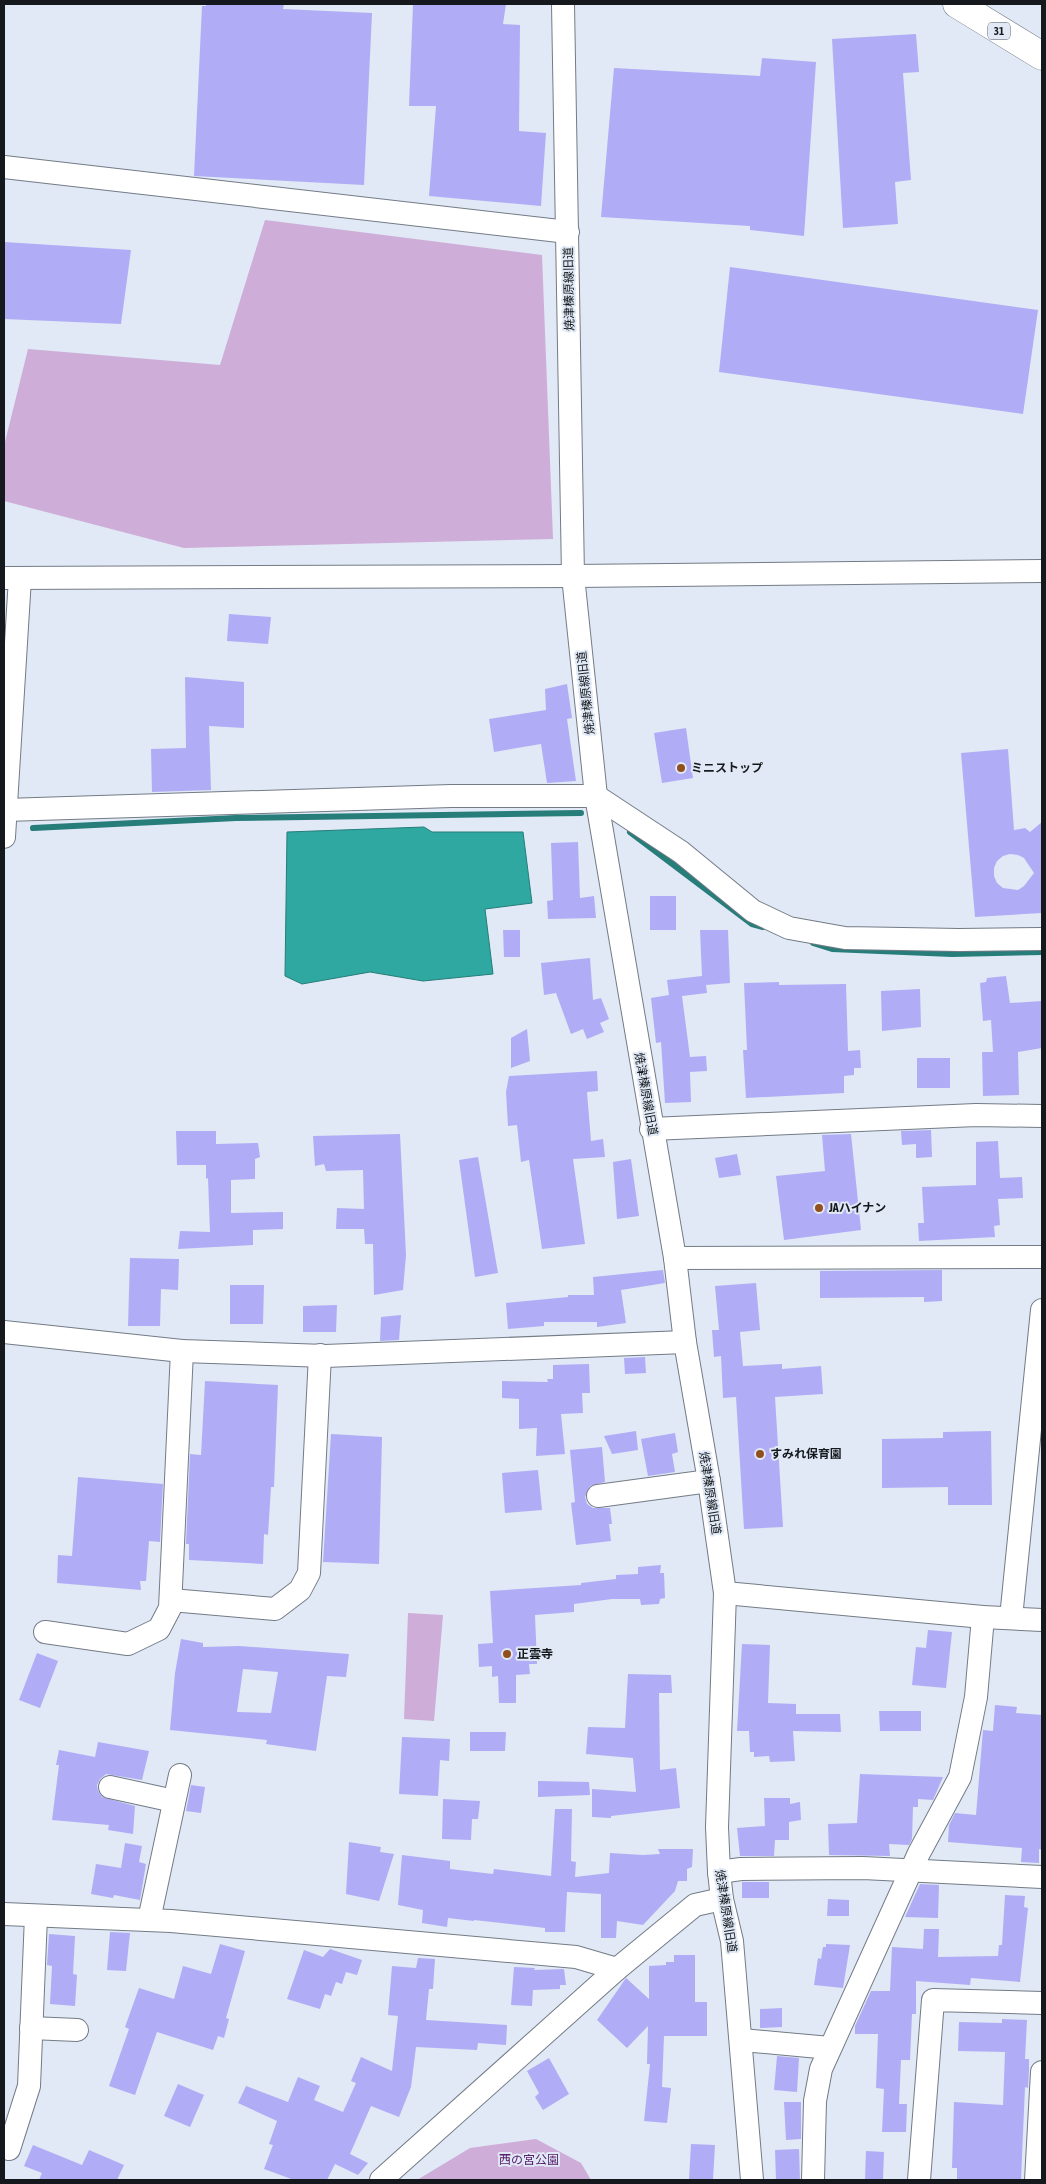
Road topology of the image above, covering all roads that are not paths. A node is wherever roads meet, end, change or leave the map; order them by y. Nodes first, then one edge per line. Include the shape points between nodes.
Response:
1 (563, 4) edge
2 (957, 4) edge
3 (1042, 56) edge
4 (4, 167) edge
5 (568, 232) junction
6 (1042, 570) edge
7 (573, 576) junction
8 (12, 578) edge
9 (596, 796) junction
10 (5, 810) junction
11 (4, 837) edge
12 (1042, 939) edge
13 (1042, 1116) edge
14 (651, 1129) junction
15 (1042, 1257) edge
16 (675, 1258) junction
17 (1042, 1310) edge
18 (4, 1332) edge
19 (685, 1342) junction
20 (182, 1351) junction
21 (320, 1355) junction
22 (709, 1481) junction
23 (598, 1496) dead end
24 (724, 1594) junction
25 (171, 1600) junction
26 (983, 1617) junction
27 (1011, 1618) junction
28 (1042, 1620) edge
29 (45, 1632) dead end
30 (180, 1775) dead end
31 (110, 1787) dead end
32 (174, 1801) junction
33 (912, 1870) junction
34 (719, 1872) junction
35 (1042, 1877) edge
36 (722, 1899) junction
37 (4, 1914) edge
38 (36, 1916) junction
39 (149, 1920) junction
40 (616, 1969) junction
41 (1042, 2003) edge
42 (32, 2028) junction
43 (76, 2030) dead end
44 (742, 2040) junction
45 (830, 2048) junction
46 (1042, 2072) edge
47 (9, 2149) dead end
48 (381, 2180) edge
49 (752, 2180) edge
50 (812, 2180) edge
51 (919, 2180) edge
52 (1036, 2180) edge

1 - 5 street, 焼津榛原線旧道
2 - 3 main road, 31
4 - 5 street
5 - 7 street, 焼津榛原線旧道
6 - 7 street
7 - 8 street
7 - 9 street, 焼津榛原線旧道
8 - 10 street
9 - 10 street via 451,796
9 - 12 street via 681,852 753,911 789,928 844,938
9 - 14 street, 焼津榛原線旧道
10 - 11 street
13 - 14 street via 976,1115
14 - 16 street, 焼津榛原線旧道
15 - 16 street
16 - 19 street, 焼津榛原線旧道
17 - 27 street
18 - 20 street
19 - 21 street
19 - 22 street, 焼津榛原線旧道
20 - 21 street
20 - 25 street
21 - 25 street via 309,1573 300,1590 276,1609
22 - 23 street
22 - 24 street, 焼津榛原線旧道
24 - 26 street
24 - 34 street, 焼津榛原線旧道 via 717,1827
25 - 29 street via 159,1629 128,1644
26 - 27 street
26 - 33 street via 976,1697 960,1777
27 - 28 street
30 - 32 street
31 - 32 street
32 - 39 street
33 - 34 street via 741,1869
33 - 35 street
33 - 45 street
34 - 36 street, 焼津榛原線旧道
36 - 40 street via 695,1905
36 - 44 street, 焼津榛原線旧道 via 732,1941
37 - 38 street
38 - 39 street
38 - 42 street
39 - 40 street via 576,1957
40 - 48 street
41 - 51 street via 932,2000
42 - 43 street
42 - 47 street via 30,2086
44 - 45 street
44 - 49 street, 焼津榛原線旧道
45 - 50 street via 821,2069 815,2101
46 - 52 street

